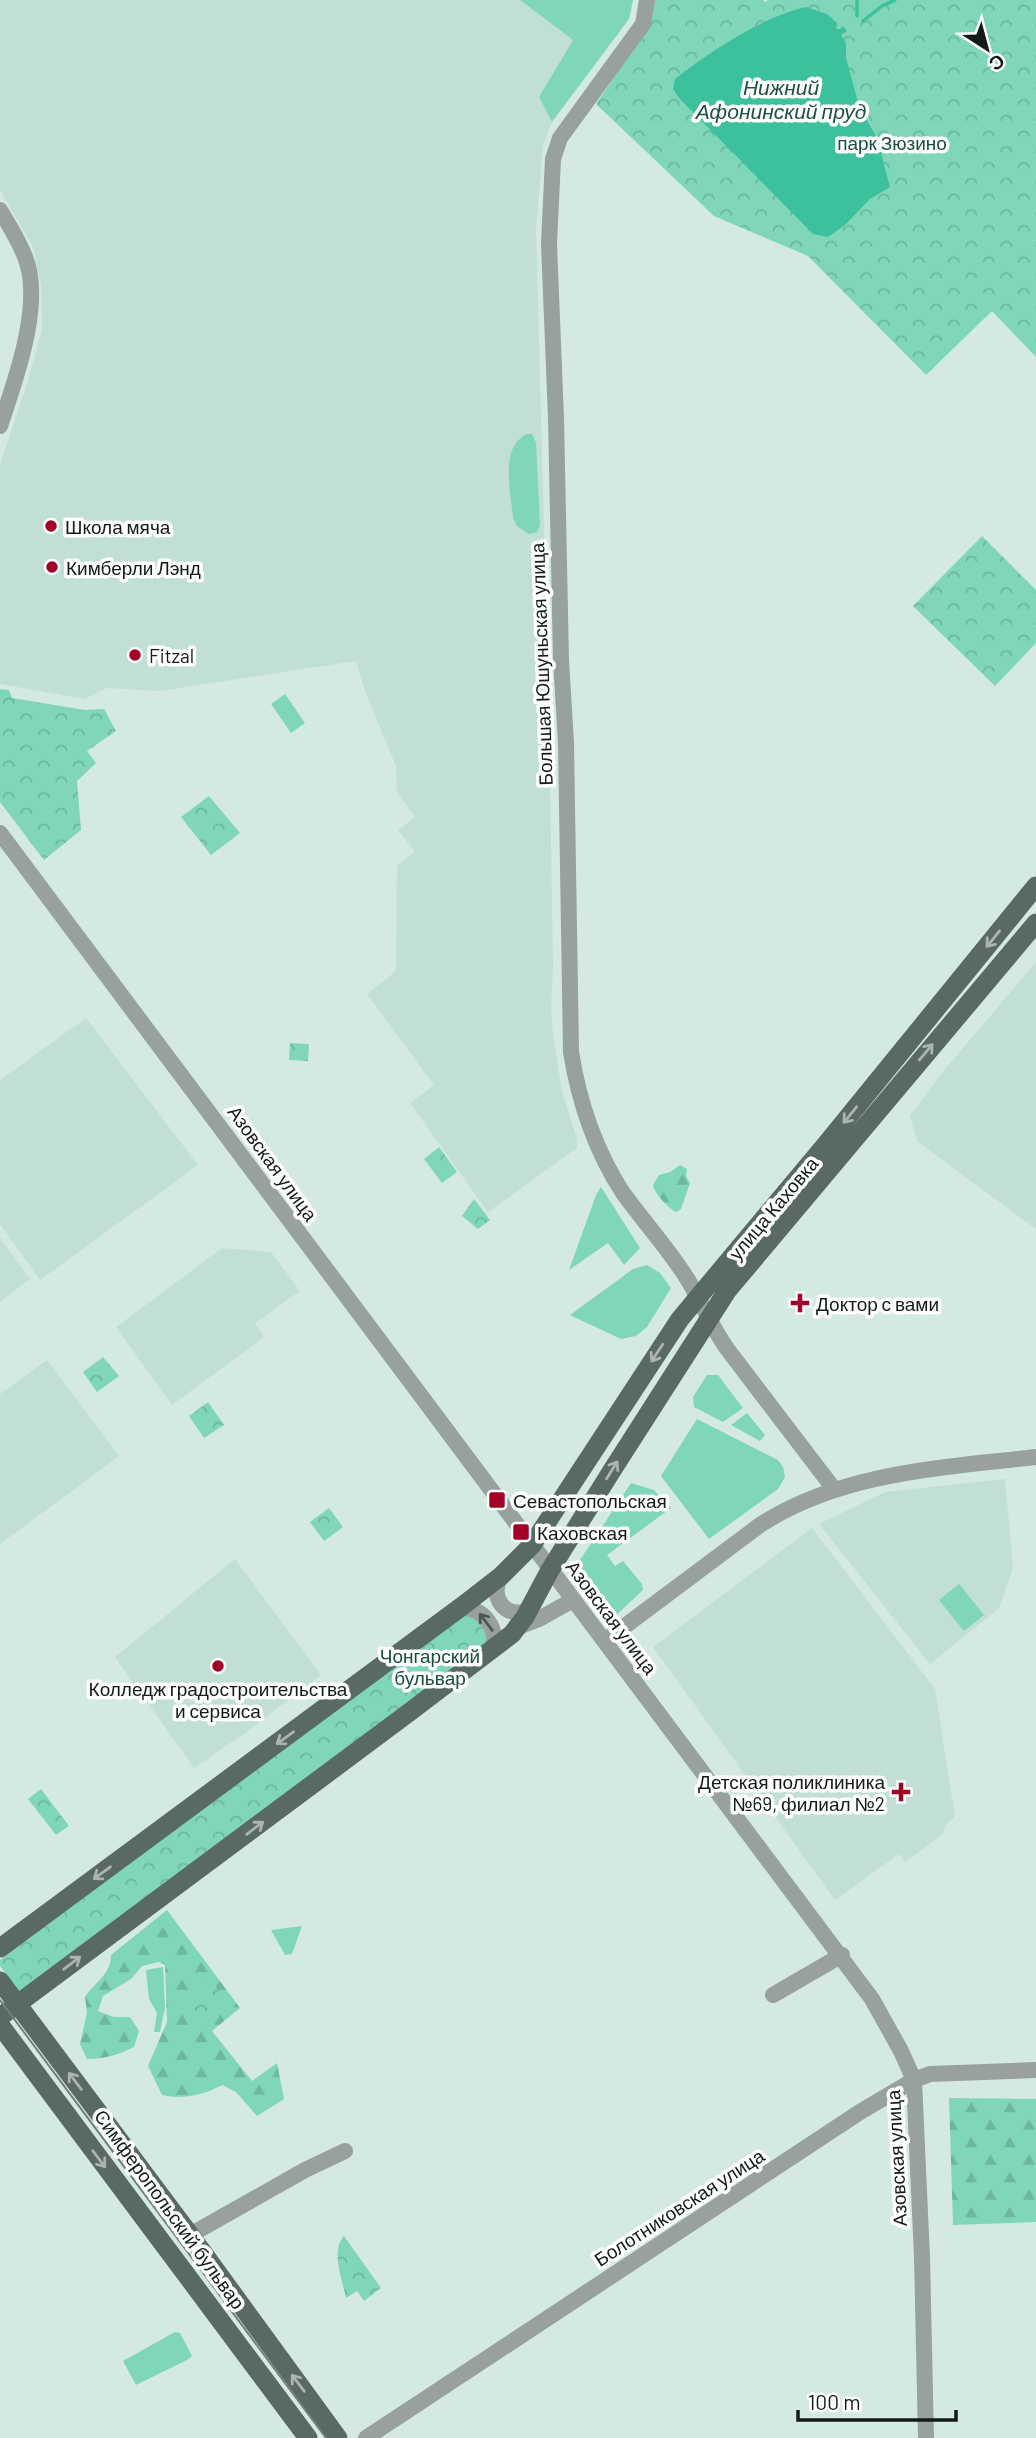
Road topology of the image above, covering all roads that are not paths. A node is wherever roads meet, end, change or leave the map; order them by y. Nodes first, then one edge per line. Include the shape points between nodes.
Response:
1 (647, 0) edge
2 (0, 210) edge
3 (0, 426) edge
4 (0, 833) edge
5 (1036, 886) edge
6 (1036, 923) edge
7 (697, 1298) junction
8 (708, 1318) junction
9 (1036, 1457) edge
10 (834, 1489) junction
11 (532, 1545) junction
12 (550, 1570) junction
13 (500, 1576) junction
14 (573, 1600) junction
15 (461, 1607) junction
16 (529, 1611) junction
17 (517, 1627) junction
18 (605, 1641) junction
19 (493, 1649) junction
20 (0, 1948) edge
21 (842, 1955) junction
22 (0, 1981) edge
23 (773, 1995) dead end
24 (18, 2004) junction
25 (0, 2017) edge
26 (0, 2025) edge
27 (1036, 2070) edge
28 (914, 2080) junction
29 (345, 2151) dead end
30 (190, 2235) junction
31 (308, 2438) edge
32 (338, 2438) edge
33 (366, 2438) edge
34 (926, 2438) edge

1 - 7 street, Большая Юшуньская улица via 643,24 560,138 552,168 549,244 570,1035 577,1086 598,1146 623,1191
2 - 3 street via 26,259 31,286 21,367
4 - 11 street, Азовская улица
5 -> 7 main road, улица Каховка
8 -> 6 main road, улица Каховка
7 - 8 street, Большая Юшуньская улица
7 -> 11 main road, улица Каховка via 658,1350
8 - 10 street, Большая Юшуньская улица via 727,1350
12 -> 8 main road, улица Каховка
9 - 10 street via 891,1475
10 - 18 street via 760,1525
11 - 12 street, Азовская улица
11 - 13 main road
12 - 14 street, Азовская улица
12 - 16 main road
13 - 15 main road
13 - 16 street via 495,1594 500,1605 511,1612
14 - 17 street
14 - 18 street, Азовская улица
19 -> 15 street via 494,1634 488,1620 476,1610
15 -> 20 main road
16 - 17 main road
17 - 19 main road
18 - 21 street, Азовская улица
24 -> 19 main road
21 - 23 street
21 - 28 street, Азовская улица via 872,1999
22 - 24 main road, Симферопольский бульвар
24 - 25 main road
30 -> 24 main road, Симферопольский бульвар
26 -> 31 main road, Симферопольский бульвар
27 - 28 street, Болотниковская улица via 943,2073
28 - 33 street, Болотниковская улица
28 - 34 street, Азовская улица
29 - 30 street
32 -> 30 main road, Симферопольский бульвар

